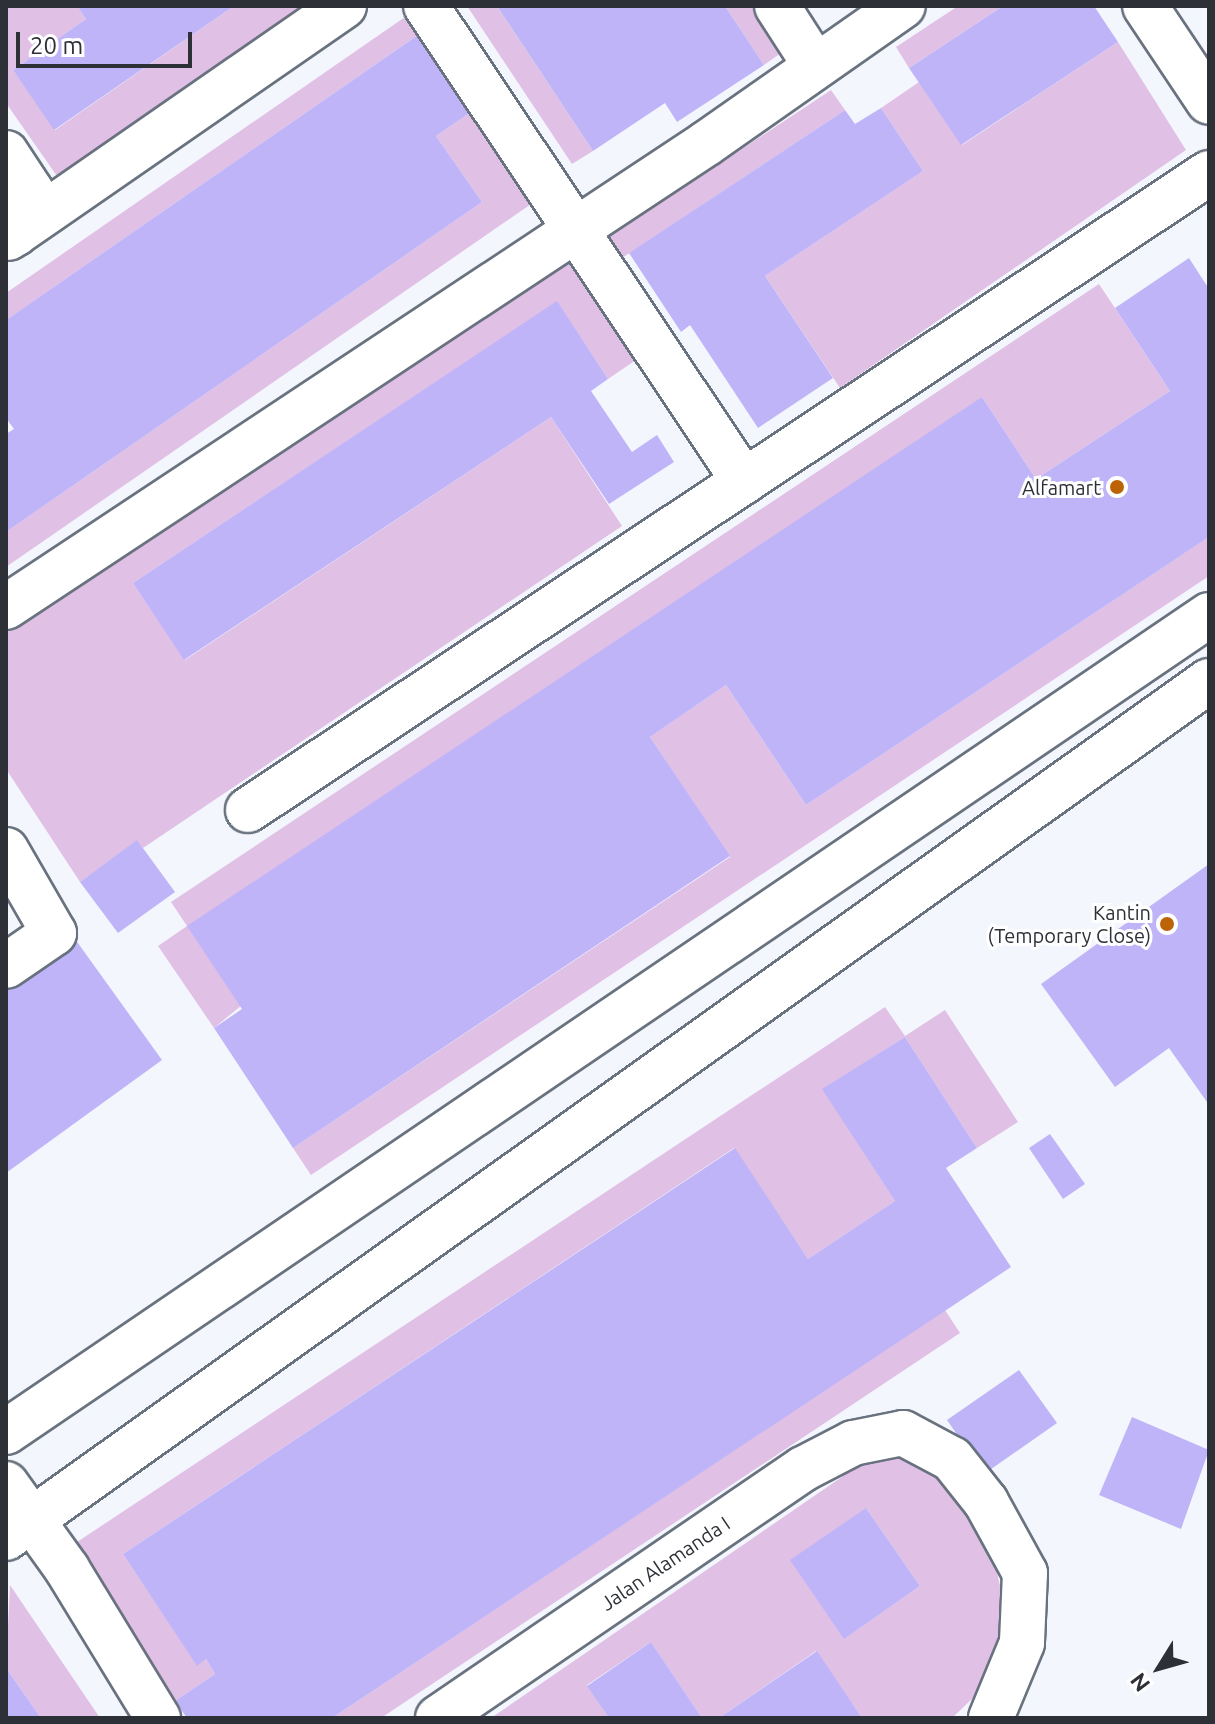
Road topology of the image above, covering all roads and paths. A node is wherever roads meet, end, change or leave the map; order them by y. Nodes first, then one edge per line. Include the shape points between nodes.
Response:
1 (344, 6) edge
2 (426, 6) edge
3 (777, 6) edge
4 (903, 6) edge
5 (1145, 6) edge
6 (815, 65) junction
7 (1209, 102) edge
8 (6, 153) edge
9 (1209, 173) edge
10 (574, 228) junction
11 (11, 236) edge
12 (744, 481) junction
13 (6, 607) edge
14 (1209, 615) edge
15 (1209, 681) edge
16 (248, 810) dead end
17 (6, 851) edge
18 (6, 966) edge
19 (6, 1432) edge
20 (6, 1484) edge
21 (19, 1530) edge
22 (158, 1718) edge
23 (438, 1718) edge
24 (991, 1718) edge

1 - 11 street
2 - 10 street
3 - 6 street
4 - 6 street
5 - 7 street
6 - 10 street
8 - 11 street via 31,191
9 - 12 street
10 - 12 street
10 - 13 street
12 - 16 street
14 - 19 street
15 - 21 street
17 - 18 street via 54,933
20 - 21 street
21 - 22 street
23 - 24 street, Jalan Alamanda I via 803,1469 853,1443 903,1433 952,1459 986,1502 1025,1573 1022,1643

